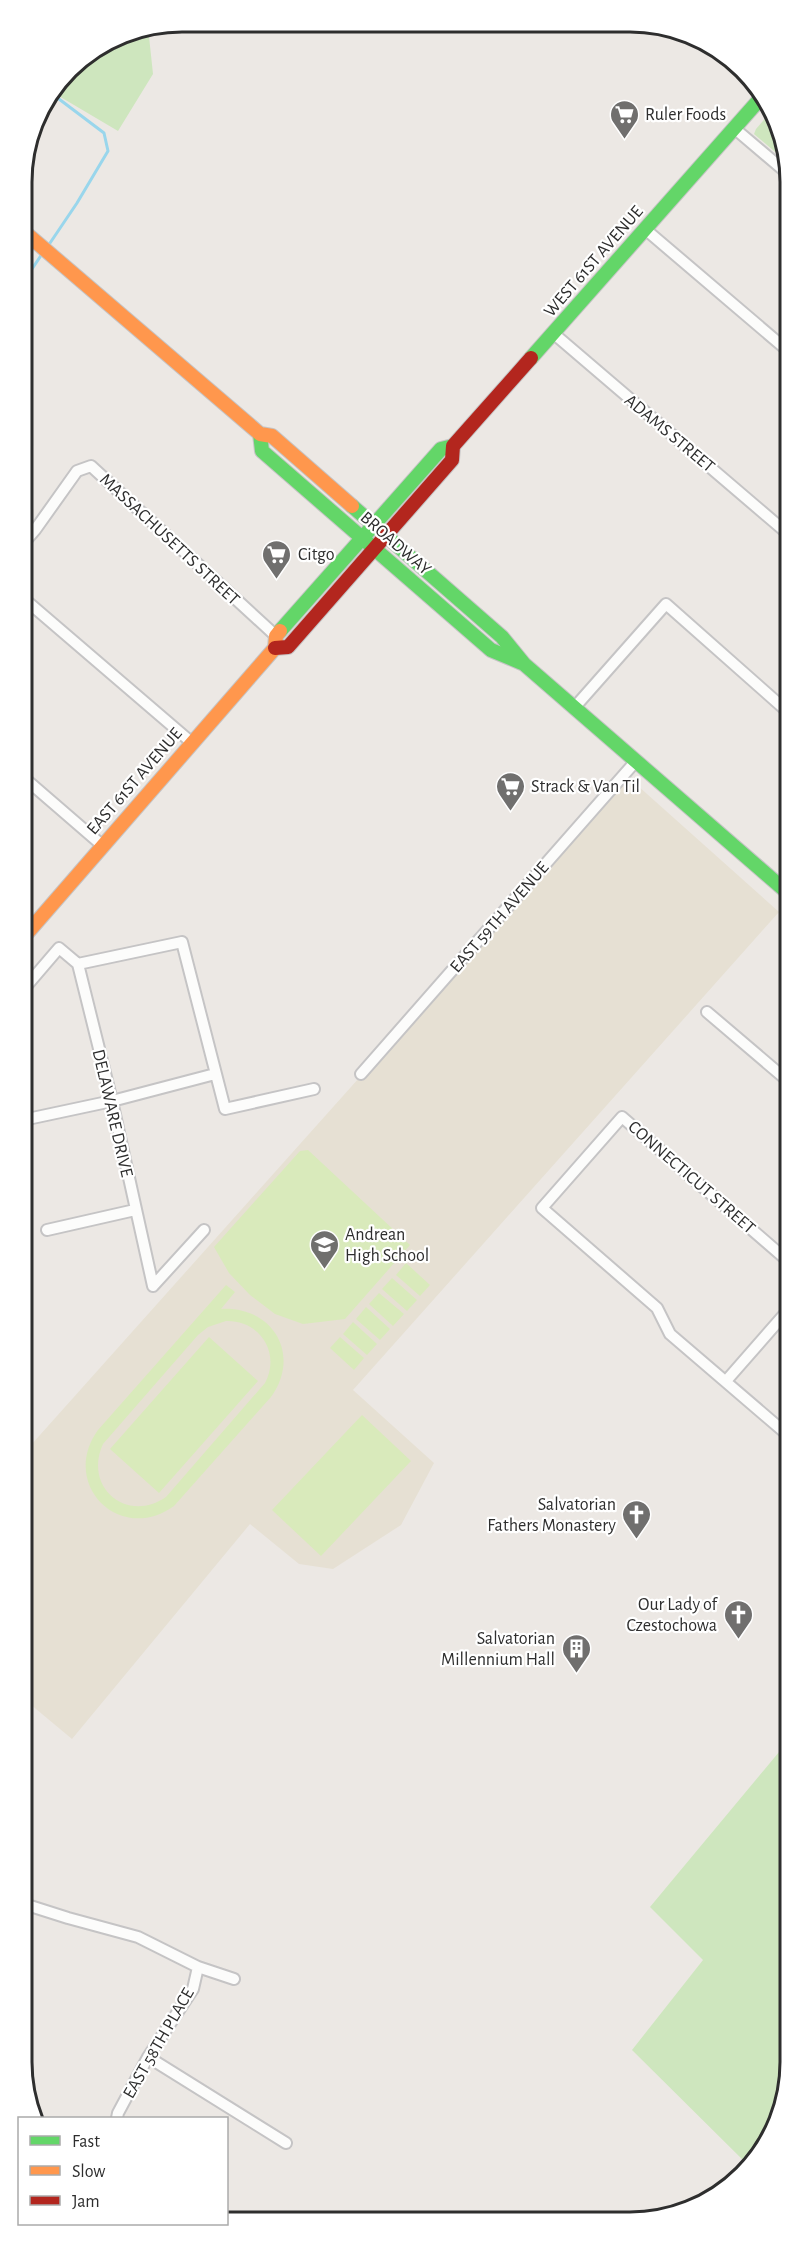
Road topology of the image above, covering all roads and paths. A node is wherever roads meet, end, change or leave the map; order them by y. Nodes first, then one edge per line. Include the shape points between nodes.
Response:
1 (757, 103) edge
2 (734, 128) junction
3 (778, 166) edge
4 (645, 229) junction
5 (32, 238) edge
6 (553, 333) junction
7 (780, 344) edge
8 (260, 434) junction
9 (453, 446) junction
10 (375, 524) junction
11 (780, 527) edge
12 (32, 533) edge
13 (386, 535) junction
14 (363, 537) junction
15 (375, 548) junction
16 (32, 606) edge
17 (275, 642) junction
18 (524, 664) junction
19 (780, 705) edge
20 (574, 708) junction
21 (191, 742) junction
22 (636, 761) junction
23 (32, 785) edge
24 (103, 846) junction
25 (780, 885) edge
26 (32, 928) edge
27 (78, 964) junction
28 (32, 979) edge
29 (707, 1012) dead end
30 (216, 1074) junction
31 (362, 1074) dead end
32 (780, 1074) edge
33 (314, 1089) dead end
34 (111, 1101) junction
35 (32, 1118) edge
36 (135, 1210) junction
37 (46, 1230) dead end
38 (204, 1230) dead end
39 (779, 1253) edge
40 (779, 1320) edge
41 (726, 1382) junction
42 (779, 1428) edge
43 (32, 1907) edge
44 (198, 1967) junction
45 (234, 1979) dead end
46 (148, 2057) junction
47 (117, 2117) edge
48 (286, 2143) dead end

1 - 2 main road, WEST 61ST AVENUE
2 - 3 street
2 - 4 main road, WEST 61ST AVENUE
4 - 6 main road, WEST 61ST AVENUE
4 - 7 street
5 - 8 main road, BROADWAY
6 - 9 main road, WEST 61ST AVENUE
6 - 11 street, ADAMS STREET
8 - 10 main road, BROADWAY via 272,436
8 - 14 main road, BROADWAY via 262,451
9 - 10 main road, WEST 61ST AVENUE via 441,449
9 - 13 main road, WEST 61ST AVENUE via 452,460
10 - 13 main road, BROADWAY
10 - 14 main road, WEST 61ST AVENUE
12 - 17 street, MASSACHUSETTS STREET via 77,471 91,466
13 - 15 main road, EAST 61ST AVENUE
13 - 18 main road, BROADWAY via 502,637
14 - 15 main road, BROADWAY
14 - 17 main road, EAST 61ST AVENUE
15 - 17 main road, EAST 61ST AVENUE via 288,647
15 - 18 main road, BROADWAY via 491,650
16 - 21 street
17 - 21 main road, EAST 61ST AVENUE
18 - 20 main road, BROADWAY
19 - 20 street via 666,604
20 - 22 main road, BROADWAY
21 - 24 main road, EAST 61ST AVENUE
22 - 25 main road, BROADWAY
22 - 31 street, EAST 59TH AVENUE
23 - 24 street
24 - 26 main road, EAST 61ST AVENUE
27 - 28 street via 59,948
27 - 30 street via 182,942
27 - 34 street, DELAWARE DRIVE
29 - 32 street
30 - 33 street via 225,1109
30 - 34 street
34 - 35 street
34 - 36 street, DELAWARE DRIVE
36 - 37 street
36 - 38 street, DELAWARE DRIVE via 153,1286
39 - 41 street, CONNECTICUT STREET via 622,1117 542,1208 657,1308 670,1334
40 - 41 street
41 - 42 street
43 - 44 street via 138,1937
44 - 45 street
44 - 46 street, EAST 58TH PLACE via 192,1989
46 - 47 street, EAST 58TH PLACE
46 - 48 street

